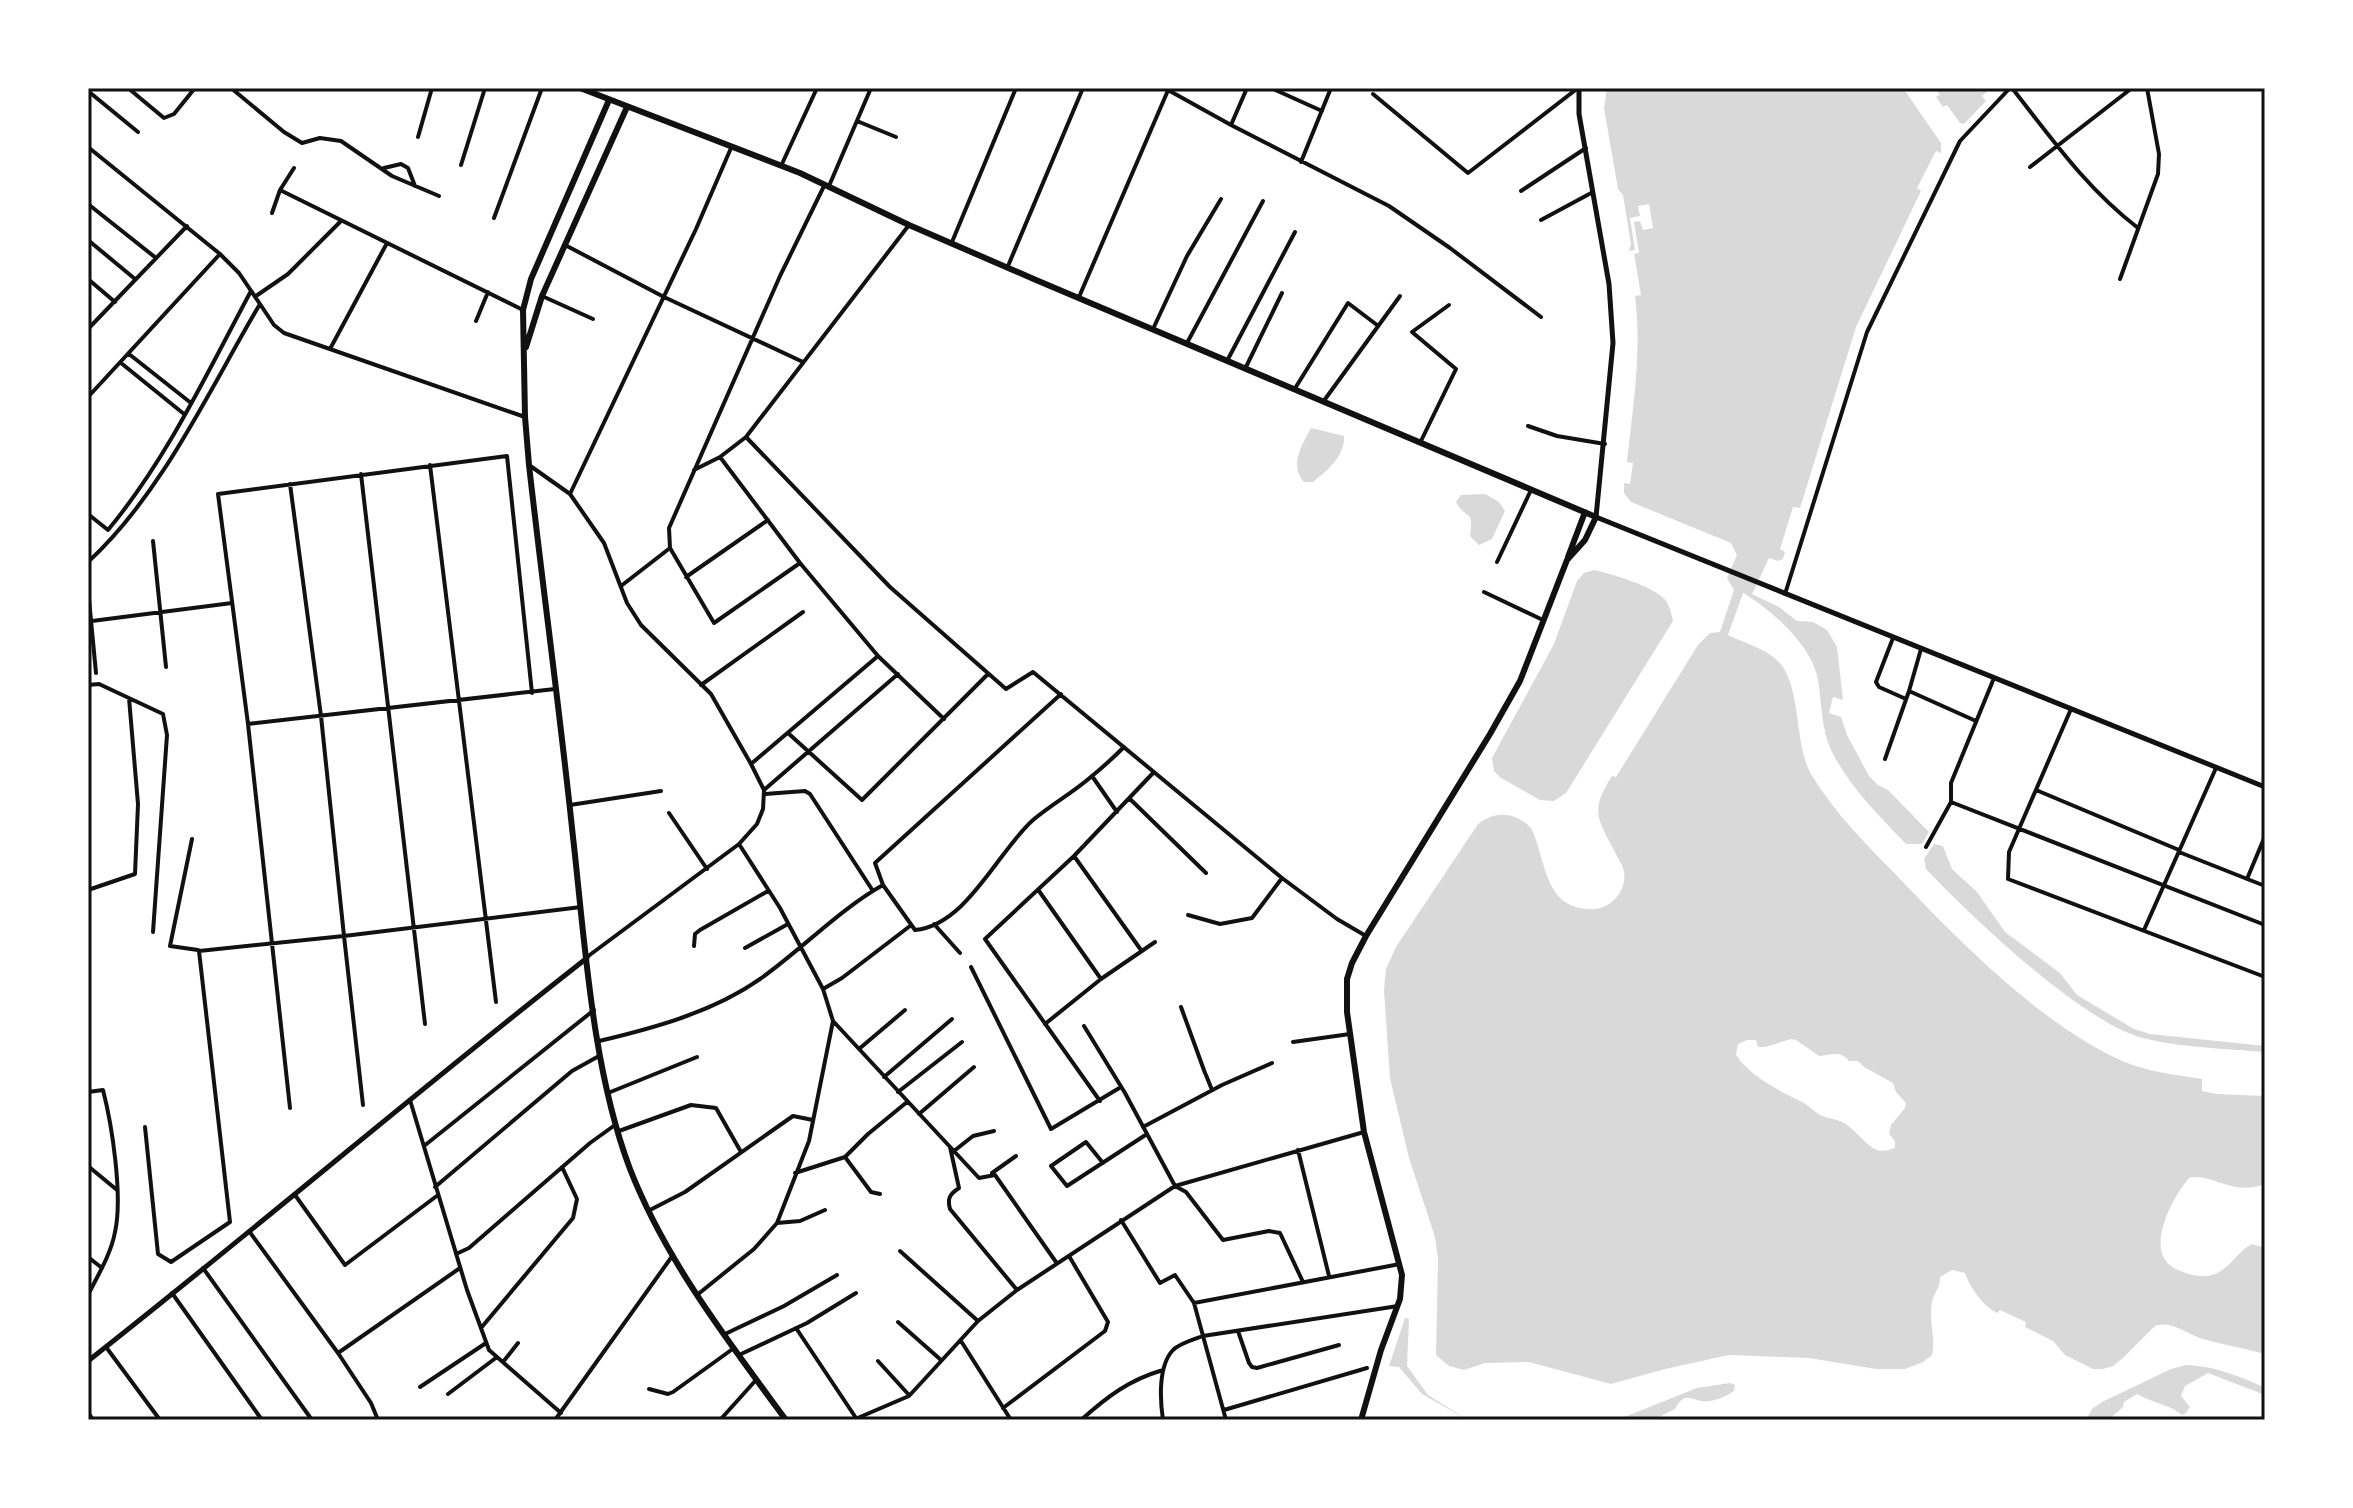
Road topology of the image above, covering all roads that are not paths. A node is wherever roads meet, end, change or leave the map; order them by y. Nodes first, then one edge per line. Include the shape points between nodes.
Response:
1 (128, 88) edge
2 (195, 88) edge
3 (231, 88) edge
4 (432, 88) edge
5 (485, 88) edge
6 (542, 88) edge
7 (582, 88) edge
8 (817, 88) edge
9 (871, 88) edge
10 (1016, 88) edge
11 (1083, 88) edge
12 (1247, 88) edge
13 (1271, 88) edge
14 (1331, 88) edge
15 (1578, 88) edge
16 (2011, 88) edge
17 (2132, 88) edge
18 (2147, 88) edge
19 (1168, 89) edge
20 (88, 91) edge
21 (1373, 94) dead end
22 (609, 100) junction
23 (627, 107) junction
24 (1322, 111) junction
25 (857, 121) junction
26 (1231, 125) junction
27 (138, 132) dead end
28 (418, 137) dead end
29 (896, 137) dead end
30 (2058, 146) junction
31 (88, 147) edge
32 (731, 148) junction
33 (1586, 148) junction
34 (1301, 162) junction
35 (461, 165) dead end
36 (781, 166) junction
37 (2030, 167) dead end
38 (294, 168) dead end
39 (384, 168) junction
40 (827, 185) junction
41 (415, 186) junction
42 (280, 190) junction
43 (1521, 191) dead end
44 (1593, 192) junction
45 (439, 196) dead end
46 (1221, 199) dead end
47 (1263, 201) dead end
48 (88, 204) edge
49 (272, 213) dead end
50 (494, 218) dead end
51 (1541, 220) dead end
52 (341, 221) junction
53 (909, 225) junction
54 (187, 226) junction
55 (2138, 228) junction
56 (1295, 232) dead end
57 (549, 237) junction
58 (88, 240) edge
59 (952, 242) junction
60 (387, 243) junction
61 (565, 245) junction
62 (220, 254) junction
63 (156, 258) junction
64 (1008, 266) junction
65 (88, 279) edge
66 (2120, 279) dead end
67 (136, 280) junction
68 (251, 291) junction
69 (488, 292) junction
70 (1282, 293) dead end
71 (542, 296) junction
72 (1400, 296) dead end
73 (256, 297) junction
74 (664, 297) junction
75 (1079, 297) junction
76 (115, 302) junction
77 (260, 304) junction
78 (1449, 305) dead end
79 (523, 310) junction
80 (1541, 317) dead end
81 (593, 319) dead end
82 (476, 321) dead end
83 (1377, 325) junction
84 (88, 329) edge
85 (1153, 329) junction
86 (753, 336) junction
87 (1187, 344) junction
88 (330, 349) junction
89 (525, 350) junction
90 (129, 354) junction
91 (1227, 361) junction
92 (803, 362) junction
93 (121, 363) junction
94 (1245, 369) junction
95 (1294, 390) junction
96 (88, 397) edge
97 (1323, 402) junction
98 (191, 403) junction
99 (185, 414) junction
100 (525, 417) junction
101 (1528, 426) dead end
102 (746, 437) junction
103 (1420, 443) junction
104 (1605, 444) junction
105 (720, 457) junction
106 (430, 465) junction
107 (529, 465) junction
108 (694, 470) junction
109 (361, 474) junction
110 (290, 484) junction
111 (1531, 490) junction
112 (570, 494) junction
113 (1585, 512) junction
114 (88, 514) edge
115 (1596, 517) junction
116 (768, 520) junction
117 (153, 541) dead end
118 (670, 548) junction
119 (1567, 560) junction
120 (88, 562) edge
121 (1497, 562) dead end
122 (800, 563) junction
123 (686, 577) junction
124 (621, 586) junction
125 (88, 589) edge
126 (1484, 592) dead end
127 (1785, 594) junction
128 (232, 603) junction
129 (803, 612) dead end
130 (160, 613) junction
131 (1544, 620) junction
132 (92, 621) junction
133 (1893, 638) junction
134 (1921, 649) junction
135 (878, 656) junction
136 (166, 667) dead end
137 (96, 673) dead end
138 (898, 674) junction
139 (988, 674) junction
140 (1994, 678) junction
141 (88, 685) edge
142 (701, 685) junction
143 (555, 689) junction
144 (1909, 691) junction
145 (532, 693) junction
146 (1061, 694) junction
147 (129, 698) junction
148 (1906, 699) junction
149 (459, 700) junction
150 (388, 707) junction
151 (2071, 709) junction
152 (321, 716) junction
153 (944, 719) junction
154 (1976, 721) junction
155 (248, 724) junction
156 (788, 733) junction
157 (1125, 747) junction
158 (809, 752) junction
159 (1885, 759) dead end
160 (751, 764) junction
161 (2217, 767) junction
162 (1154, 772) junction
163 (1092, 776) junction
164 (2265, 787) edge
165 (2036, 790) junction
166 (661, 791) dead end
167 (764, 792) junction
168 (1130, 799) junction
169 (1951, 802) junction
170 (570, 805) junction
171 (1117, 812) junction
172 (669, 813) dead end
173 (2020, 829) junction
174 (2265, 836) edge
175 (192, 839) dead end
176 (739, 844) junction
177 (1926, 847) dead end
178 (2179, 851) junction
179 (1074, 856) junction
180 (707, 869) junction
181 (1206, 873) dead end
182 (1282, 878) junction
183 (2247, 879) junction
184 (883, 885) junction
185 (2164, 885) junction
186 (2265, 886) edge
187 (88, 890) edge
188 (769, 891) junction
189 (873, 891) junction
190 (1039, 891) junction
191 (581, 907) junction
192 (1188, 915) dead end
193 (486, 918) junction
194 (789, 924) junction
195 (934, 924) junction
196 (2265, 925) edge
197 (910, 926) junction
198 (413, 927) junction
199 (2144, 930) junction
200 (153, 932) dead end
201 (344, 936) junction
202 (1366, 936) junction
203 (270, 941) junction
204 (1155, 942) dead end
205 (694, 946) dead end
206 (801, 947) junction
207 (745, 948) dead end
208 (1141, 950) junction
209 (199, 951) junction
210 (960, 953) dead end
211 (587, 957) junction
212 (971, 967) dead end
213 (2265, 977) edge
214 (1101, 979) junction
215 (823, 989) junction
216 (496, 1002) dead end
217 (1181, 1007) dead end
218 (594, 1010) junction
219 (905, 1010) dead end
220 (952, 1019) dead end
221 (833, 1021) junction
222 (425, 1024) dead end
223 (1045, 1024) junction
224 (1084, 1026) dead end
225 (1350, 1034) junction
226 (599, 1041) junction
227 (962, 1042) dead end
228 (1293, 1042) dead end
229 (859, 1049) junction
230 (601, 1054) junction
231 (697, 1057) dead end
232 (1272, 1063) dead end
233 (974, 1067) dead end
234 (884, 1077) junction
235 (1121, 1087) junction
236 (1212, 1090) junction
237 (88, 1092) edge
238 (898, 1092) junction
239 (608, 1093) junction
240 (410, 1098) junction
241 (1100, 1101) junction
242 (907, 1102) junction
243 (363, 1105) dead end
244 (290, 1108) dead end
245 (919, 1114) junction
246 (813, 1120) junction
247 (145, 1127) dead end
248 (1143, 1127) junction
249 (618, 1128) junction
250 (994, 1131) dead end
251 (1364, 1132) junction
252 (1147, 1134) junction
253 (949, 1145) junction
254 (424, 1146) junction
255 (1298, 1150) junction
256 (954, 1151) junction
257 (741, 1152) junction
258 (1016, 1156) dead end
259 (845, 1157) junction
260 (1103, 1163) junction
261 (88, 1166) edge
262 (562, 1167) junction
263 (795, 1173) junction
264 (990, 1174) junction
265 (1175, 1186) junction
266 (435, 1187) junction
267 (117, 1190) junction
268 (880, 1194) dead end
269 (295, 1195) junction
270 (438, 1195) junction
271 (825, 1210) dead end
272 (648, 1211) junction
273 (1121, 1220) junction
274 (777, 1223) junction
275 (249, 1231) junction
276 (900, 1251) dead end
277 (456, 1254) junction
278 (673, 1255) junction
279 (1068, 1255) junction
280 (88, 1257) edge
281 (1057, 1263) junction
282 (1400, 1264) junction
283 (102, 1268) junction
284 (203, 1268) junction
285 (460, 1268) junction
286 (837, 1275) dead end
287 (1329, 1277) junction
288 (1303, 1282) junction
289 (1017, 1290) junction
290 (172, 1293) junction
291 (856, 1293) dead end
292 (88, 1295) edge
293 (697, 1295) junction
294 (1194, 1303) junction
295 (1398, 1306) junction
296 (978, 1321) junction
297 (898, 1322) dead end
298 (481, 1328) junction
299 (796, 1328) junction
300 (1238, 1331) junction
301 (725, 1334) junction
302 (1203, 1336) junction
303 (961, 1341) junction
304 (486, 1343) junction
305 (518, 1343) dead end
306 (1339, 1345) dead end
307 (106, 1347) junction
308 (734, 1348) junction
309 (338, 1353) junction
310 (739, 1355) junction
311 (497, 1357) junction
312 (88, 1361) edge
313 (878, 1361) dead end
314 (942, 1361) junction
315 (503, 1362) junction
316 (1367, 1368) dead end
317 (1163, 1370) junction
318 (756, 1380) junction
319 (420, 1387) dead end
320 (649, 1389) dead end
321 (448, 1394) dead end
322 (909, 1396) junction
323 (1003, 1408) junction
324 (1224, 1410) junction
325 (88, 1412) edge
326 (561, 1413) junction
327 (855, 1419) edge
328 (93, 1420) edge
329 (160, 1420) edge
330 (262, 1420) edge
331 (312, 1420) edge
332 (378, 1420) edge
333 (555, 1420) edge
334 (720, 1420) edge
335 (786, 1420) edge
336 (1011, 1420) edge
337 (1081, 1420) edge
338 (1163, 1420) edge
339 (1226, 1420) edge
340 (1361, 1420) edge

1 - 2 street via 164,118 174,114
3 - 39 street via 302,143 320,138 341,141
4 - 28 street
5 - 35 street
6 - 50 street
7 - 22 main road
8 - 36 street
9 - 25 street
10 - 59 street
11 - 64 street
12 - 26 street
13 - 24 street
14 - 24 street
15 - 21 street via 1468,173
15 - 33 street
16 - 30 street
16 - 127 street via 1960,141 1867,332
17 - 30 street
18 - 55 street via 2158,174
19 - 26 street
19 - 75 street
20 - 27 street
22 - 23 main road
22 - 57 main road
23 - 32 main road
23 - 61 main road
24 - 34 street
25 - 29 street
25 - 40 street
26 - 34 street
30 - 37 street
30 - 55 street via 2107,204
31 - 54 street
32 - 36 main road
32 - 74 street
33 - 43 street
33 - 44 street
34 - 80 street via 1389,206
36 - 40 main road
38 - 42 street
39 - 41 street
39 - 41 street via 408,168
40 - 53 main road
40 - 86 street
41 - 45 street
42 - 49 street
42 - 52 street
44 - 51 street
44 - 104 street via 1613,343
46 - 85 street
47 - 87 street
48 - 63 street
52 - 60 street
52 - 73 street via 288,274
53 - 59 main road
53 - 92 street
54 - 62 street
54 - 63 street
55 - 66 street
56 - 91 street
57 - 61 main road
57 - 79 main road
58 - 67 street
59 - 64 main road
60 - 69 street
60 - 88 street
61 - 71 main road
61 - 74 street
62 - 68 street
62 - 90 street
63 - 67 street
64 - 75 main road
65 - 76 street
67 - 76 street
68 - 73 street
68 - 98 street
69 - 79 street
69 - 82 street
70 - 94 street
71 - 81 street
71 - 89 main road
72 - 83 street
73 - 77 street
74 - 86 street
74 - 112 street
75 - 85 main road
76 - 84 street
77 - 88 street via 284,333
77 - 120 street via 139,507
78 - 103 street via 1412,332 1456,369
79 - 89 main road
83 - 95 street via 1348,303
83 - 97 street
85 - 87 main road
86 - 92 street
86 - 108 street
87 - 91 main road
88 - 100 street
89 - 100 main road
90 - 93 street
90 - 98 street
91 - 94 main road
92 - 102 street
93 - 96 street
93 - 99 street
94 - 95 main road
95 - 97 main road
97 - 103 main road
98 - 99 street
99 - 114 street via 108,530
100 - 107 main road
101 - 104 street
102 - 105 street
102 - 139 street via 890,587
103 - 111 main road
104 - 115 street
105 - 108 street
105 - 116 street
106 - 109 street
106 - 145 street via 507,456
106 - 149 street
107 - 112 street
107 - 143 main road
108 - 118 street via 669,528
109 - 110 street
109 - 150 street
110 - 128 street via 218,494
110 - 152 street
111 - 113 main road
111 - 121 street
112 - 124 street via 604,543
113 - 115 main road
113 - 119 main road
115 - 119 main road
115 - 127 street
116 - 122 street
116 - 123 street
117 - 130 street
118 - 123 street
118 - 124 street
119 - 131 main road
122 - 123 street via 714,623
122 - 135 street
124 - 142 street via 641,625
125 - 132 street
126 - 131 street
127 - 133 street
128 - 130 street
128 - 155 street
129 - 142 street
130 - 132 street
130 - 136 street
131 - 202 main road via 1520,681
132 - 137 street
133 - 134 street
133 - 148 street via 1876,682
134 - 140 street
134 - 144 street
135 - 138 street
135 - 156 street
138 - 153 street
138 - 158 street
139 - 146 street via 1006,689 1033,672
139 - 153 street
140 - 151 street
140 - 154 street
141 - 147 street via 99,684
142 - 160 street
143 - 145 street
143 - 170 main road
144 - 148 street
144 - 154 street
145 - 149 street
146 - 157 street
146 - 184 street via 878,859 875,867
147 - 187 street via 138,804 135,874
147 - 200 street via 163,714 167,735
148 - 159 street
149 - 150 street
149 - 193 street
150 - 152 street
150 - 198 street
151 - 161 street
151 - 165 street
152 - 155 street
152 - 201 street
153 - 158 street via 862,800
154 - 169 street via 1951,783
155 - 203 street
156 - 158 street
156 - 160 street
157 - 162 street
157 - 163 street
158 - 167 street
160 - 167 street
161 - 164 street
161 - 178 street
162 - 168 street
162 - 182 street
163 - 171 street
163 - 195 street via 1034,819 966,902
165 - 173 street
165 - 178 street
166 - 170 street
167 - 176 street via 757,824
167 - 189 street via 810,794
168 - 171 street
168 - 181 street
169 - 173 street
169 - 177 street
170 - 191 main road
171 - 179 street
172 - 180 street
173 - 185 street
173 - 199 street via 2009,852 2008,879
174 - 183 street
175 - 209 street via 170,946
176 - 180 street
176 - 188 street
178 - 183 street
178 - 185 street
179 - 190 street
179 - 208 street
180 - 211 street
182 - 192 street via 1252,918 1220,924
182 - 202 street
183 - 186 street
184 - 189 street
184 - 197 street
185 - 196 street
185 - 199 street
188 - 194 street
188 - 205 street via 700,930
189 - 206 street
190 - 214 street
190 - 223 street via 985,939
191 - 193 street
191 - 211 main road
193 - 198 street
193 - 216 street
194 - 206 street
194 - 207 street
195 - 197 street via 915,930
195 - 210 street
197 - 215 street
198 - 201 street
198 - 222 street
199 - 213 street
201 - 203 street
201 - 243 street
202 - 225 main road via 1347,979
203 - 209 street
203 - 244 street
204 - 208 street
206 - 215 street
206 - 226 street via 733,994 658,1027
208 - 214 street
209 - 247 street via 230,1222 171,1262 158,1254
211 - 218 main road
211 - 240 street
212 - 241 street via 1051,1129
214 - 223 street
215 - 221 street
217 - 236 street
218 - 226 main road
218 - 254 street
219 - 229 street
220 - 234 street
221 - 229 street
221 - 246 street
223 - 241 street
224 - 235 street
225 - 228 street
225 - 251 main road
226 - 230 main road
227 - 238 street
229 - 234 street
230 - 239 main road
230 - 266 street via 572,1071
231 - 239 street
232 - 236 street
233 - 245 street
234 - 238 street
235 - 241 street
235 - 248 street
236 - 248 street
237 - 267 street via 103,1090
238 - 242 street
239 - 249 main road
240 - 254 street
240 - 269 street
242 - 245 street
242 - 259 street
245 - 253 street
246 - 257 street via 793,1116
246 - 263 street
248 - 252 street
249 - 257 street via 691,1105 716,1108
249 - 262 street
249 - 272 main road
250 - 256 street via 973,1136
251 - 255 street
251 - 282 main road
252 - 260 street
252 - 265 street
253 - 256 street
253 - 289 street via 959,1188 950,1194 950,1209
254 - 266 street
255 - 265 street
255 - 287 street
256 - 264 street via 979,1178
257 - 272 street
258 - 264 street
259 - 263 street
259 - 268 street via 871,1192
260 - 260 street via 1064,1186 1051,1166 1086,1142
261 - 267 street
262 - 277 street
262 - 298 street via 577,1199 573,1218
263 - 274 street
264 - 281 street
265 - 273 street
265 - 288 street via 1186,1192 1223,1240 1280,1233
266 - 270 street
267 - 283 street via 116,1230
269 - 270 street via 345,1265
269 - 275 street
270 - 277 street
271 - 274 street via 800,1221
272 - 278 main road
273 - 279 street
273 - 294 street via 1160,1283 1175,1275
274 - 293 street
275 - 284 street
275 - 309 street
276 - 296 street
277 - 285 street
278 - 293 main road
278 - 326 street
279 - 281 street
279 - 323 street via 1108,1322 1105,1331
280 - 283 street
281 - 289 street
282 - 287 street
282 - 295 main road
283 - 292 street
284 - 290 street
284 - 331 street
285 - 298 street
285 - 309 street
286 - 301 street
287 - 288 street
288 - 294 street
289 - 296 street
290 - 307 street
290 - 330 street
291 - 299 street
293 - 301 main road
294 - 302 street
295 - 300 street
295 - 340 main road
296 - 303 street
297 - 314 street
298 - 304 street
299 - 310 street
299 - 327 street
300 - 302 street
300 - 306 street via 1249,1363 1257,1368
301 - 308 main road
302 - 317 street via 1174,1349
302 - 324 street
303 - 314 street
303 - 323 street
304 - 311 street
304 - 319 street
305 - 315 street
307 - 312 street
307 - 329 street
308 - 310 main road
308 - 320 street via 673,1392
309 - 332 street
310 - 318 main road
311 - 315 street
311 - 321 street
313 - 322 street
314 - 322 street
315 - 326 street
316 - 324 street
317 - 337 street via 1138,1378
317 - 338 street
318 - 334 street
318 - 335 main road
322 - 327 street
323 - 336 street
324 - 339 street
325 - 328 street
326 - 333 street

